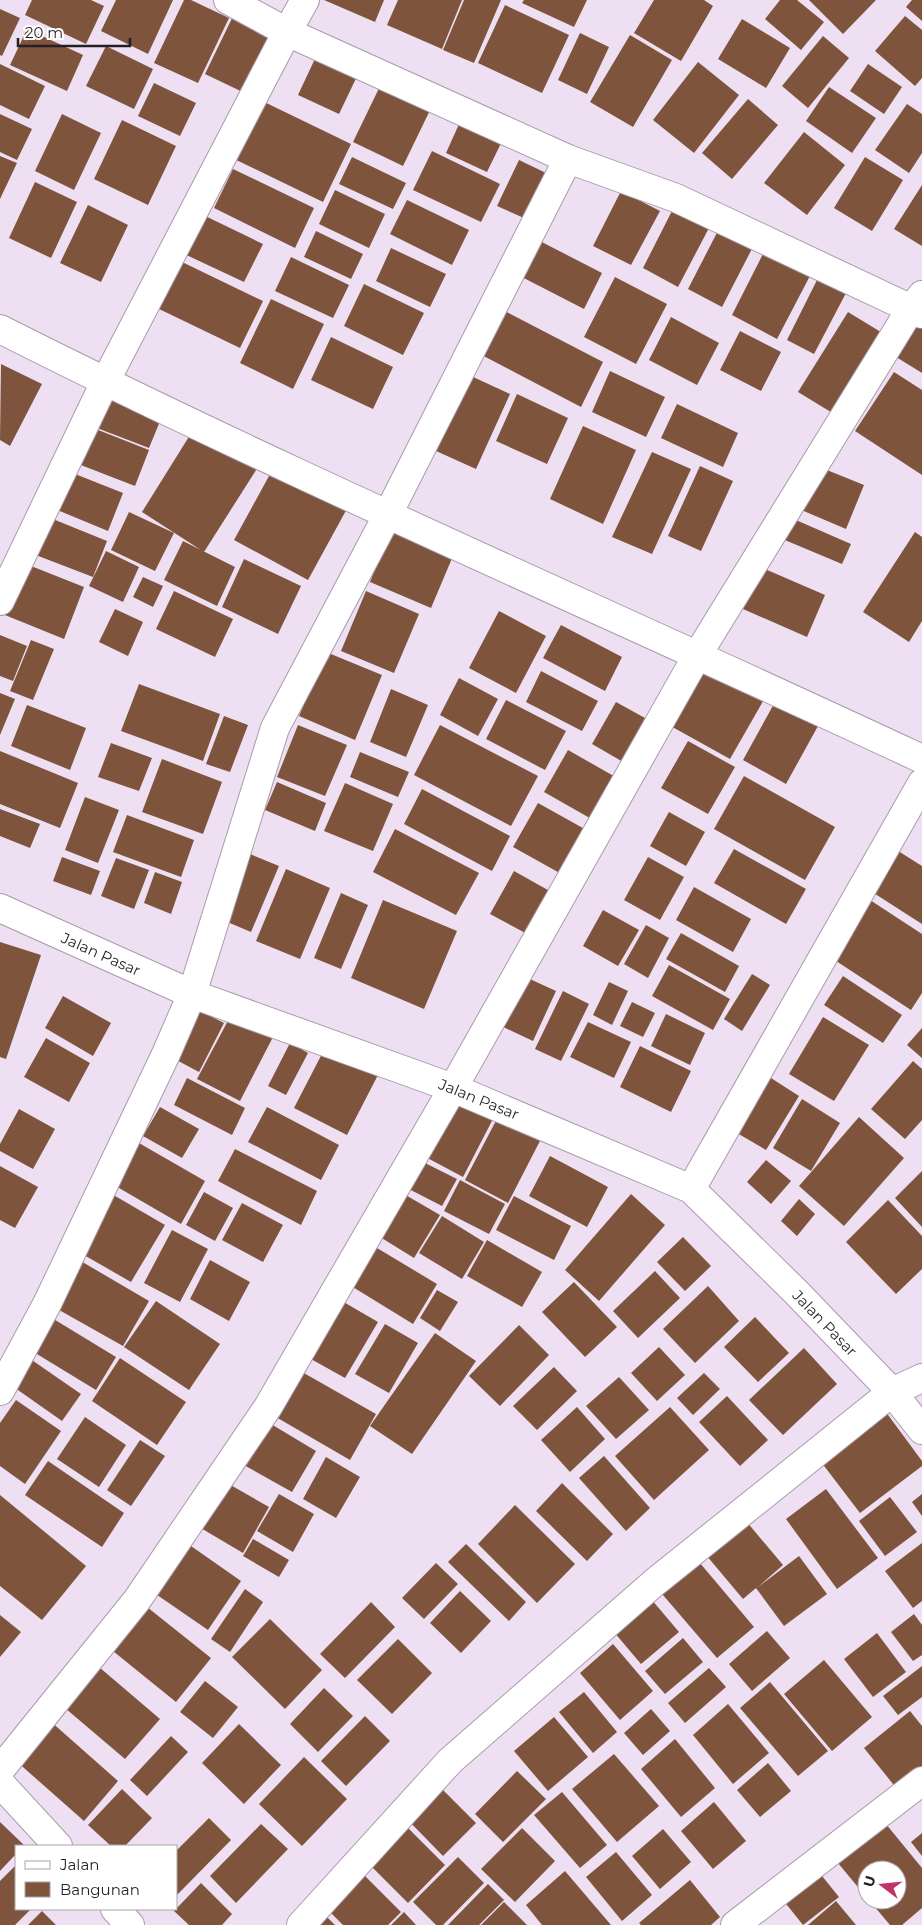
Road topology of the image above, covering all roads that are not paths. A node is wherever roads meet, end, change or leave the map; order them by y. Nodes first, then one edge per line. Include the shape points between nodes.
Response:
1 (228, 0) edge
2 (305, 0) edge
3 (287, 32) junction
4 (568, 159) junction
5 (918, 306) edge
6 (0, 329) edge
7 (105, 382) junction
8 (387, 516) junction
9 (0, 600) edge
10 (698, 654) junction
11 (922, 759) edge
12 (922, 783) edge
13 (0, 908) edge
14 (192, 994) junction
15 (453, 1088) junction
16 (691, 1189) junction
17 (922, 1378) edge
18 (0, 1391) edge
19 (892, 1392) junction
20 (922, 1430) edge
21 (0, 1770) edge
22 (922, 1781) edge
23 (0, 1783) edge
24 (57, 1845) edge
25 (116, 1910) edge
26 (130, 1925) edge
27 (301, 1925) edge
28 (735, 1925) edge

1 - 3 street
2 - 3 street
3 - 4 street
3 - 7 street
4 - 5 street via 676,198
4 - 8 street
5 - 10 street
6 - 7 street
7 - 8 street
7 - 9 street
8 - 10 street
8 - 14 street via 275,728
10 - 11 street
10 - 15 street
12 - 16 street
13 - 14 street, Jalan Pasar
14 - 15 street, Jalan Pasar
14 - 18 street via 56,1287
15 - 16 street, Jalan Pasar
15 - 21 street via 268,1407 137,1600
16 - 19 street, Jalan Pasar
17 - 19 street
19 - 20 street, Jalan Pasar
19 - 27 street via 655,1582 450,1761
22 - 28 street
23 - 24 street
25 - 26 street

